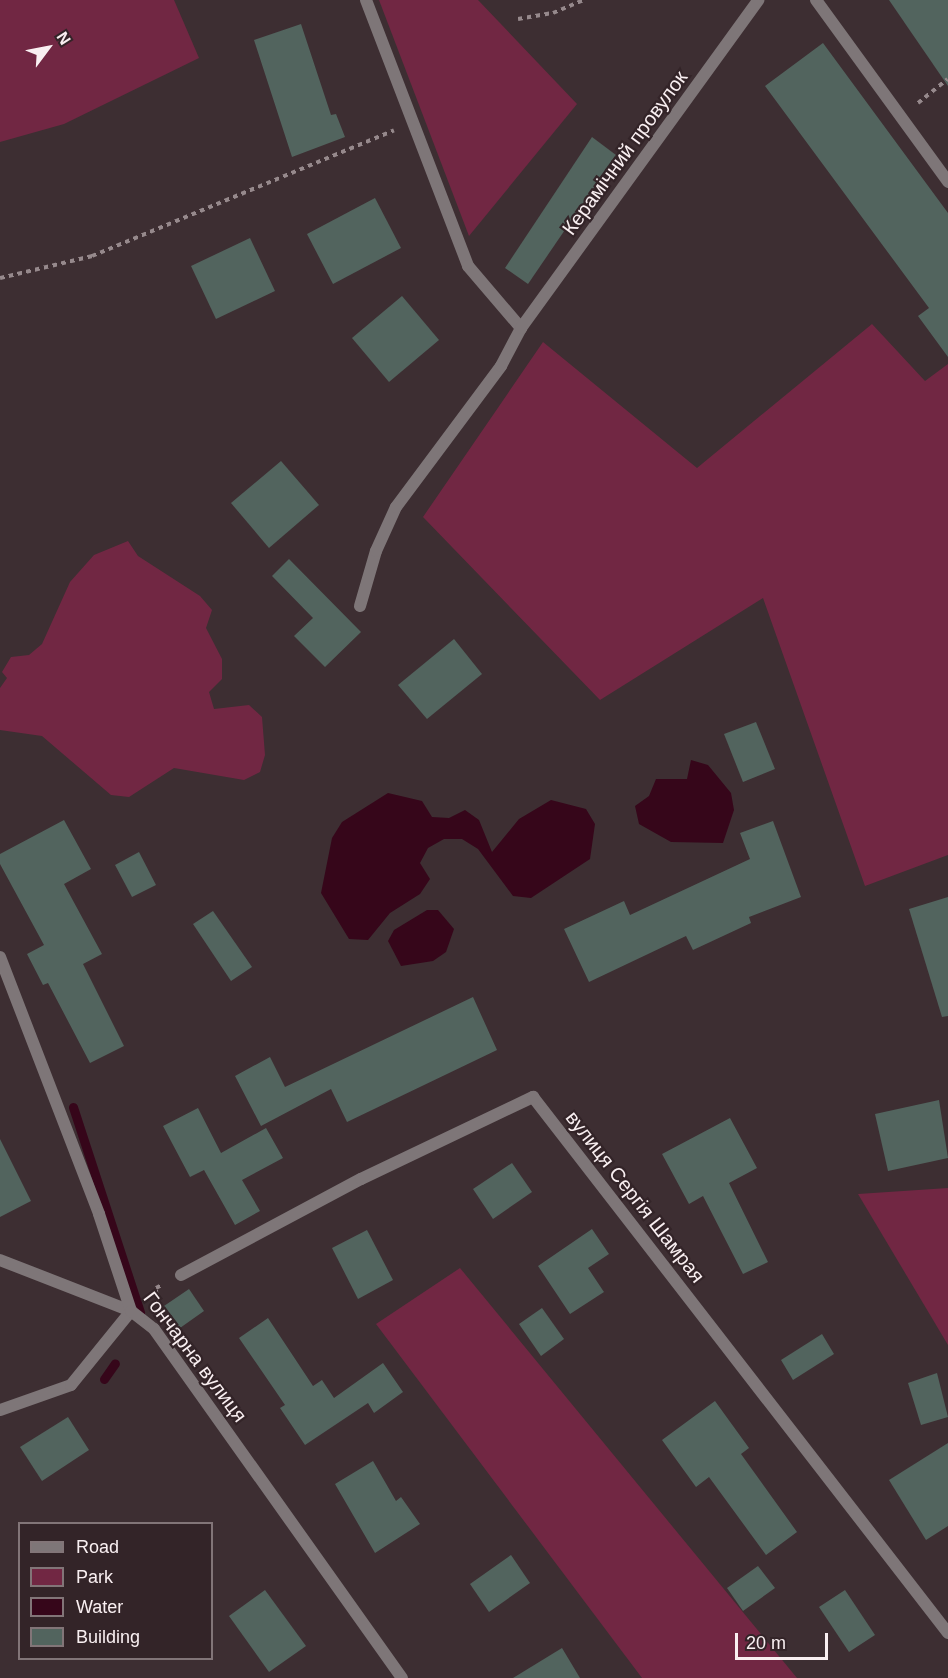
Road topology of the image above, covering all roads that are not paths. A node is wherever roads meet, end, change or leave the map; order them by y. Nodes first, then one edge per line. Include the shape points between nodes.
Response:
1 (366, 0) edge
2 (758, 0) edge
3 (816, 0) edge
4 (948, 182) edge
5 (521, 328) junction
6 (360, 606) dead end
7 (0, 957) edge
8 (0, 1260) edge
9 (181, 1275) road end
10 (132, 1311) junction
11 (0, 1410) edge
12 (948, 1633) edge
13 (402, 1678) edge

1 - 5 street via 468,266
2 - 5 street, Керамічний провулок
3 - 4 street
5 - 6 street, Керамічний провулок via 501,366 396,507 376,551
7 - 10 street, Гончарна вулиця
8 - 10 street
9 - 12 street, вулиця Сергія Шамрая via 361,1179 533,1097
10 - 11 street via 71,1385
10 - 13 street, Гончарна вулиця via 154,1329

